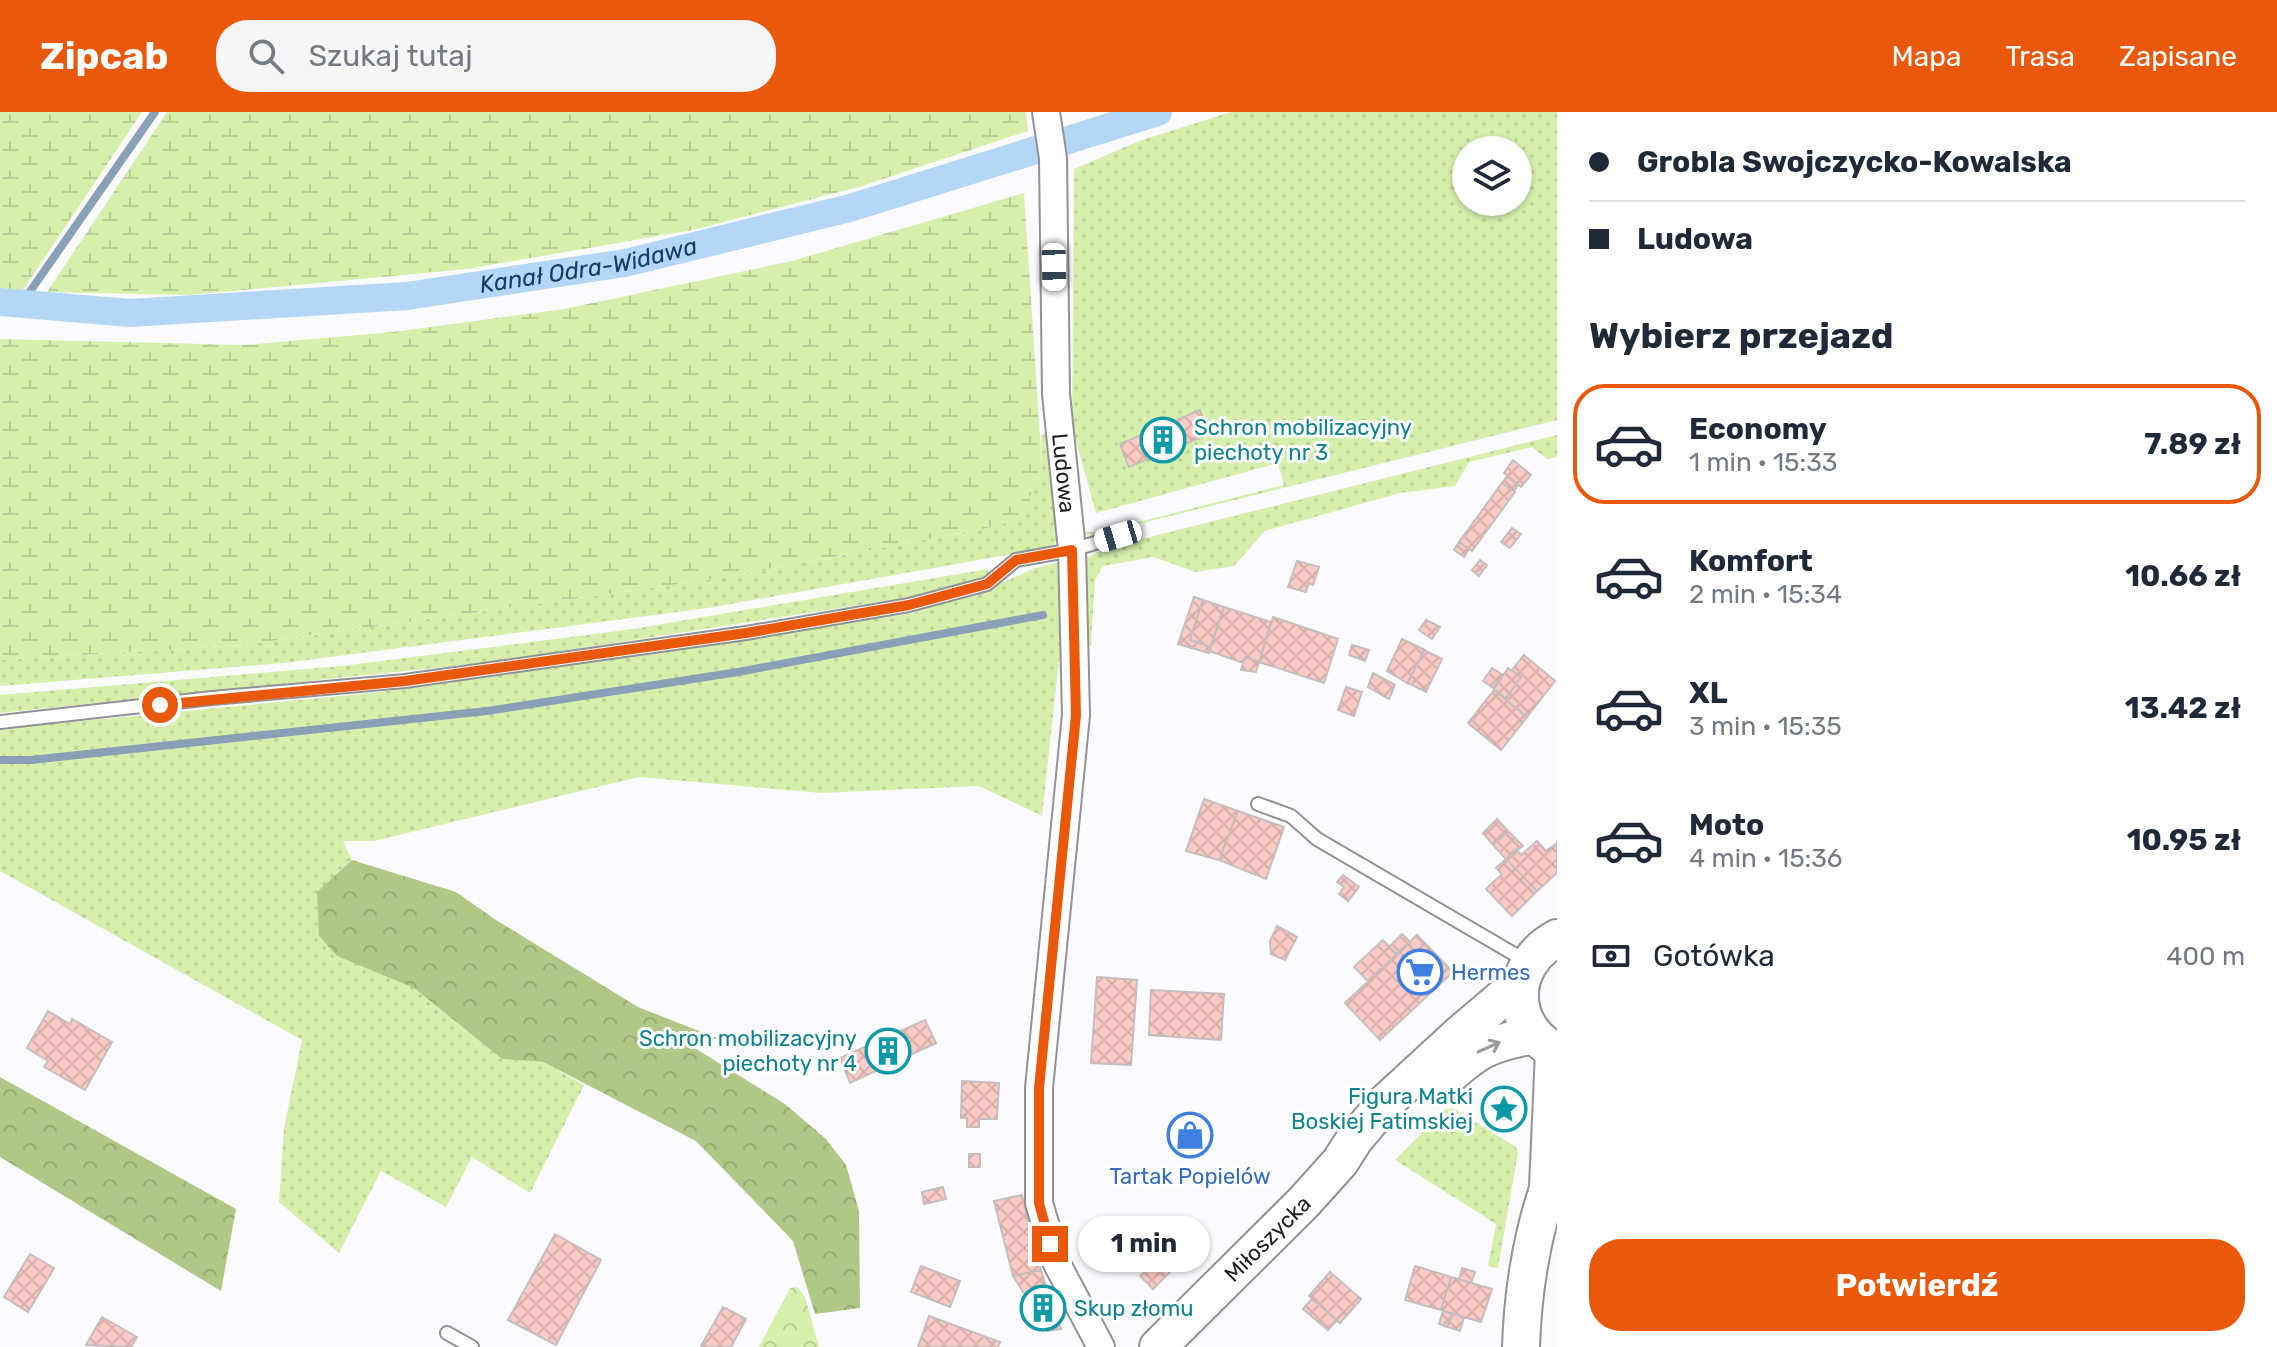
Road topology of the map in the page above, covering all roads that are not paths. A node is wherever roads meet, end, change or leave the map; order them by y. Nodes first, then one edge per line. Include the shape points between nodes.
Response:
1 (1046, 117) edge
2 (1118, 536) dead end
3 (1072, 550) junction
4 (0, 722) edge
5 (1258, 804) dead end
6 (1557, 938) edge
7 (1524, 973) junction
8 (1548, 1046) edge
9 (1340, 1162) junction
10 (1552, 1176) edge
11 (447, 1333) dead end
12 (472, 1347) edge
13 (1101, 1347) edge
14 (1158, 1347) edge
15 (1521, 1347) edge

1 - 3 street, Ludowa via 1053,171 1056,394
2 - 3 lane
3 - 4 lane via 1016,560 987,584 909,605 746,633 405,681
3 - 13 street, Ludowa via 1076,715 1039,1088 1039,1203 1057,1264
5 - 7 lane via 1291,816 1317,839
6 - 7 street, Miłoszycka via 1540,949
7 - 8 street via 1524,1020
7 - 9 street, Miłoszycka via 1385,1103
9 -> 8 street, Miłoszycka via 1390,1131 1471,1055 1500,1042
8 - 10 street
9 - 14 street, Miłoszycka
10 - 15 street via 1531,1253
11 - 12 lane

